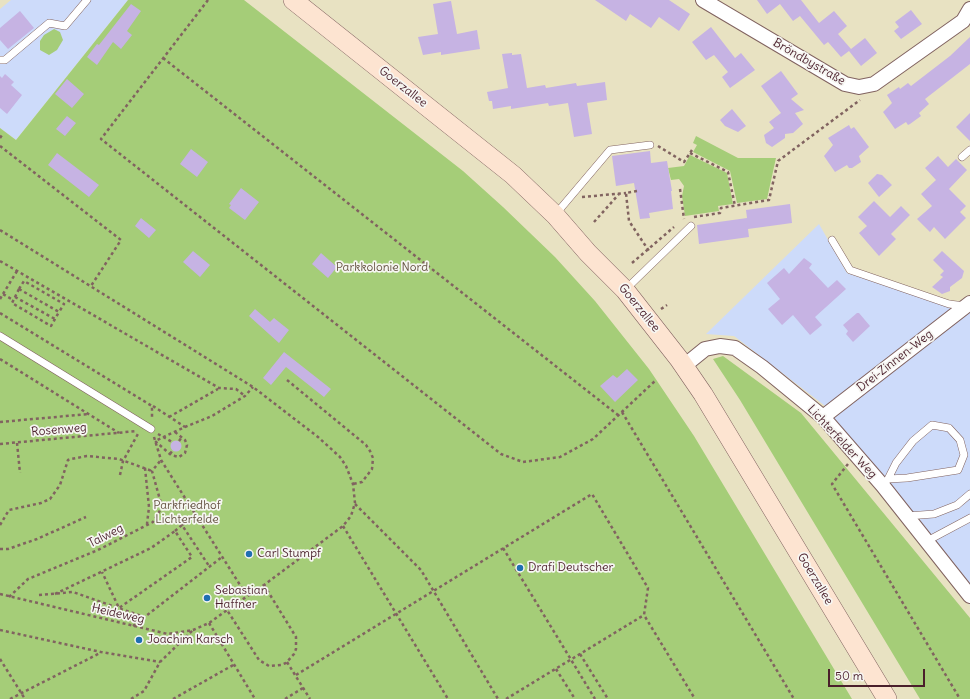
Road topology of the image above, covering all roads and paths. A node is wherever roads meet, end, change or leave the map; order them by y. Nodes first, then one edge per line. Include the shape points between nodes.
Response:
1 (87, 0) edge
2 (208, 0) edge
3 (293, 0) edge
4 (703, 0) edge
5 (970, 9) edge
6 (164, 58) junction
7 (0, 60) edge
8 (874, 84) junction
9 (650, 145) joint
10 (0, 146) edge
11 (970, 150) edge
12 (962, 157) dead end
13 (680, 189) dead end
14 (637, 191) dead end
15 (619, 193) junction
16 (626, 193) junction
17 (570, 198) junction
18 (735, 206) junction
19 (555, 215) junction
20 (684, 219) junction
21 (594, 222) dead end
22 (692, 226) dead end
23 (0, 230) edge
24 (832, 240) dead end
25 (648, 250) junction
26 (657, 260) junction
27 (0, 261) edge
28 (632, 263) dead end
29 (17, 271) junction
30 (91, 286) junction
31 (19, 289) junction
32 (625, 290) junction
33 (3, 294) junction
34 (14, 298) junction
35 (0, 299) edge
36 (667, 305) dead end
37 (969, 305) edge
38 (661, 309) dead end
39 (59, 312) junction
40 (0, 313) edge
41 (56, 319) junction
42 (0, 336) edge
43 (0, 359) edge
44 (684, 366) junction
45 (287, 380) dead end
46 (656, 380) dead end
47 (253, 387) junction
48 (219, 388) junction
49 (246, 396) junction
50 (152, 406) junction
51 (622, 412) junction
52 (90, 414) junction
53 (618, 415) junction
54 (169, 416) junction
55 (823, 417) junction
56 (0, 422) edge
57 (184, 427) junction
58 (151, 429) junction
59 (140, 431) dead end
60 (174, 432) junction
61 (182, 437) junction
62 (155, 441) junction
63 (179, 441) dead end
64 (16, 443) junction
65 (0, 444) edge
66 (173, 450) dead end
67 (170, 454) junction
68 (856, 454) junction
69 (161, 460) junction
70 (123, 461) junction
71 (145, 468) junction
72 (152, 470) junction
73 (20, 474) dead end
74 (120, 475) dead end
75 (886, 482) junction
76 (353, 484) junction
77 (970, 494) edge
78 (355, 503) junction
79 (196, 515) junction
80 (907, 516) junction
81 (86, 517) dead end
82 (970, 518) edge
83 (0, 525) edge
84 (147, 525) junction
85 (182, 525) junction
86 (343, 526) junction
87 (175, 531) junction
88 (927, 541) junction
89 (503, 548) junction
90 (0, 549) edge
91 (222, 557) junction
92 (210, 566) junction
93 (102, 572) junction
94 (264, 585) junction
95 (434, 591) junction
96 (0, 594) edge
97 (55, 594) junction
98 (39, 595) dead end
99 (247, 596) junction
100 (970, 596) edge
101 (8, 597) junction
102 (119, 608) junction
103 (227, 610) junction
104 (396, 614) junction
105 (644, 615) junction
106 (144, 618) junction
107 (209, 622) junction
108 (132, 627) junction
109 (0, 630) edge
110 (193, 630) junction
111 (101, 652) junction
112 (580, 654) junction
113 (0, 659) edge
114 (571, 659) junction
115 (160, 662) junction
116 (287, 662) junction
117 (235, 664) junction
118 (556, 669) junction
119 (296, 675) junction
120 (303, 688) junction
121 (21, 692) junction
122 (10, 699) edge
123 (25, 699) edge
124 (131, 699) edge
125 (173, 699) edge
126 (255, 699) edge
127 (285, 699) edge
128 (310, 699) edge
129 (448, 699) edge
130 (498, 699) edge
131 (506, 699) edge
132 (575, 699) edge
133 (595, 699) edge
134 (608, 699) edge
135 (695, 699) edge
136 (794, 699) edge
137 (887, 699) edge
138 (960, 699) edge

1 - 7 lane via 65,26 49,23 5,60
2 - 6 path
3 - 19 main road, Goerzallee via 513,175
4 - 8 street, Bröndbystraße via 845,84 859,87
5 - 8 street, Bröndbystraße via 962,21
6 - 53 path
6 - 53 path via 101,139 501,454 523,462 560,457 593,440
8 - 18 path via 858,102 778,161 769,200
9 - 17 lane via 610,150
9 - 18 path via 659,147 684,162 691,151 728,172
10 - 30 path via 121,240
11 - 12 lane
13 - 20 path
14 - 16 path
15 - 16 path
15 - 17 path
15 - 21 path
16 - 25 path via 629,221
17 - 19 lane
18 - 20 path via 721,208 720,213
19 - 32 main road, Goerzallee
20 - 25 path
22 - 26 lane
23 - 30 path
24 - 37 lane, Drei-Zinnen-Weg via 850,270 949,304
25 - 26 path
25 - 28 path
26 - 32 lane
27 - 29 path
29 - 33 path
29 - 48 path
30 - 47 path
31 - 34 path
31 - 39 path
31 - 39 path via 24,282 64,304
32 - 44 main road, Goerzallee
33 - 34 path
33 - 35 path
34 - 41 path
34 - 41 path via 12,304 51,326
36 - 38 path
37 - 55 street, Drei-Zinnen-Weg
39 - 41 path
40 - 50 path
42 - 58 lane
43 - 52 path
44 - 55 street, Lichterfelder Weg via 705,349 720,346 735,348
44 - 137 main road, Goerzallee via 719,419
45 - 76 path via 370,451 373,458 372,469 362,482
46 - 51 path
47 - 49 path
47 - 76 path via 340,457
48 - 49 path via 236,389
48 - 54 path
49 - 57 path via 212,416
50 - 54 path
50 - 58 path
51 - 53 path
51 - 136 path
52 - 56 path
52 - 64 path, Rosenweg via 120,433
54 - 57 path
55 - 68 street, Lichterfelder Weg
57 - 60 path
58 - 62 path
59 - 70 path
60 - 61 path
60 - 62 path
61 - 63 path
61 - 67 path via 187,442 185,453 179,457
62 - 67 path
62 - 69 path
64 - 65 path, Rosenweg
64 - 73 path
66 - 67 path
68 - 75 street, Lichterfelder Weg
68 - 138 path via 832,484
69 - 72 path
69 - 79 path
70 - 71 path
70 - 74 path
70 - 83 path via 87,456 68,460 60,485 50,499 9,510
71 - 72 path
71 - 84 path via 149,507
72 - 84 path, Talweg via 162,507 153,522
75 - 75 lane via 896,463 913,441 932,425 949,428 960,440 964,455 958,470
75 - 80 street, Lichterfelder Weg
76 - 78 path
77 - 80 lane via 957,505 934,514
78 - 86 path via 351,516
78 - 95 path via 421,570
79 - 85 path
79 - 91 path
80 - 88 street, Lichterfelder Weg
81 - 90 path via 37,539 8,549
82 - 88 lane
84 - 101 path, Talweg via 98,550 28,579
85 - 87 path
85 - 92 path
86 - 94 path, Heideweg
86 - 104 path
87 - 93 path via 151,548
87 - 102 path via 192,557
88 - 100 street, Lichterfelder Weg
89 - 95 path
89 - 105 path via 592,494 648,588
89 - 114 path
91 - 92 path
91 - 99 path
92 - 106 path
93 - 97 path
93 - 102 path
94 - 99 path, Heideweg
94 - 116 path via 296,637 296,649
95 - 104 path
95 - 130 path
96 - 101 path, Heideweg
97 - 98 path
97 - 102 path via 79,594
99 - 103 path, Heideweg
101 - 108 path, Heideweg
102 - 106 path
103 - 107 path, Heideweg
103 - 116 path via 259,660 269,666
104 - 119 path
104 - 129 path
105 - 112 path
105 - 135 path
106 - 108 path
107 - 110 path, Heideweg
107 - 117 path
108 - 110 path, Heideweg via 168,634
109 - 111 path
110 - 115 path
111 - 115 path
111 - 121 path
112 - 114 path
112 - 134 path
113 - 121 path
114 - 118 path
114 - 133 path
115 - 124 path via 144,691
116 - 119 path
117 - 125 path
117 - 126 path
118 - 131 path
118 - 132 path
119 - 120 path
120 - 127 path
120 - 128 path
121 - 122 path
121 - 123 path

